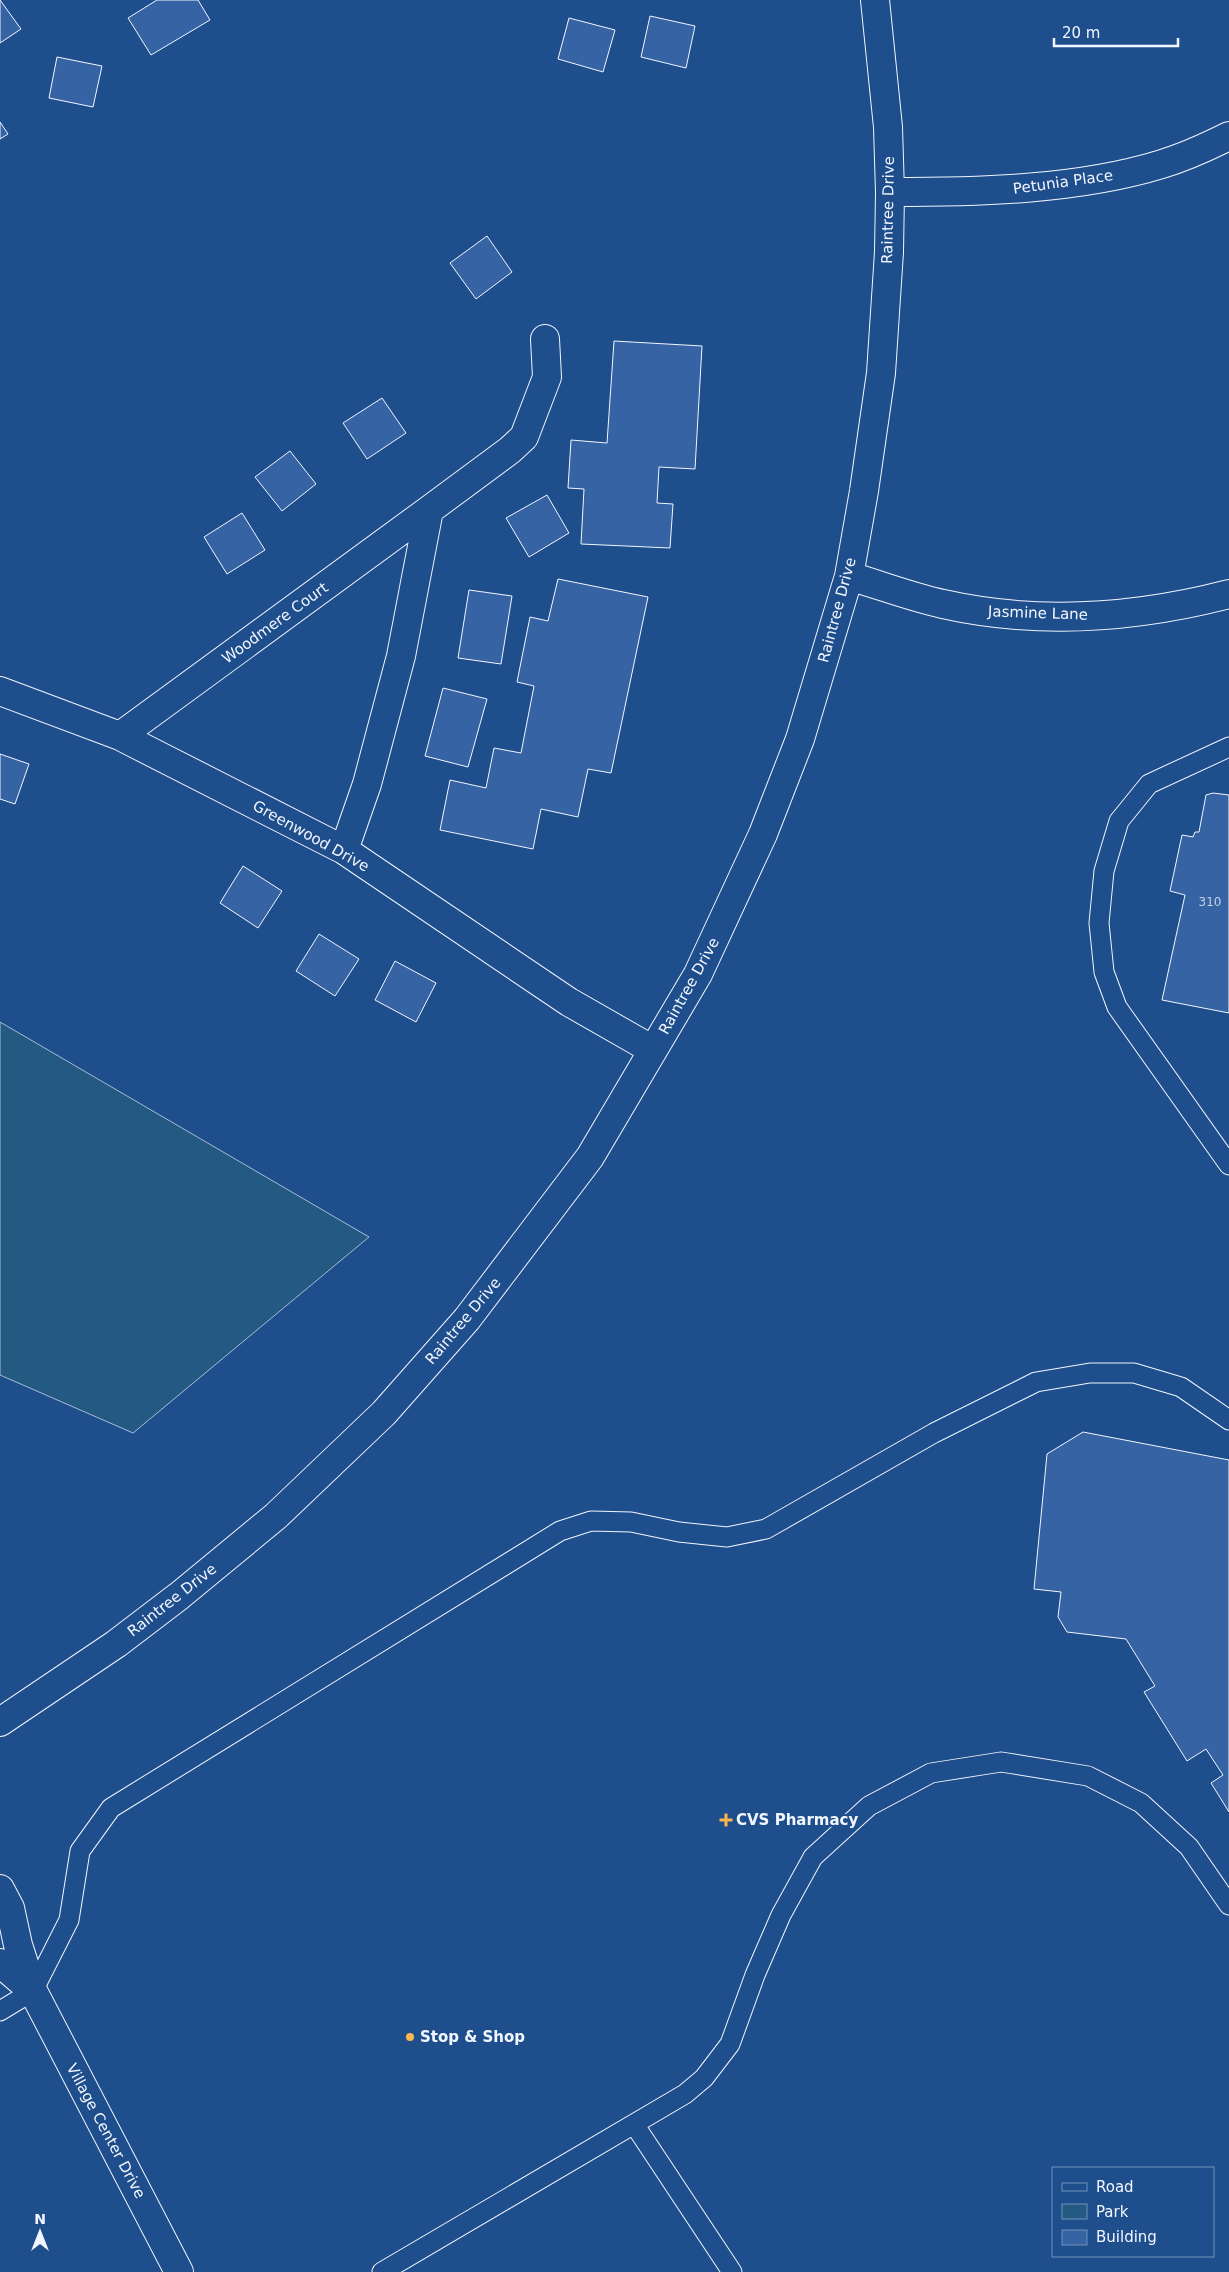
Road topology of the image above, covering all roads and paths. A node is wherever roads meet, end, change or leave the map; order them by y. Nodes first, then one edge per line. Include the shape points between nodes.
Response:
1 (875, 0) edge
2 (1229, 136) edge
3 (890, 192) junction
4 (546, 339) dead end
5 (429, 510) junction
6 (849, 576) junction
7 (1229, 594) edge
8 (0, 691) edge
9 (120, 736) junction
10 (1229, 747) edge
11 (344, 850) junction
12 (653, 1050) junction
13 (1229, 1165) edge
14 (1229, 1420) edge
15 (0, 1722) edge
16 (0, 1889) edge
17 (1229, 1905) edge
18 (0, 1963) edge
19 (32, 1991) junction
20 (0, 2011) edge
21 (634, 2124) junction
22 (179, 2272) edge
23 (382, 2272) edge
24 (732, 2272) edge

1 - 3 street, Raintree Drive via 888,127
2 - 3 street, Petunia Place via 1162,164 1102,179 979,192
3 - 6 street, Raintree Drive via 881,373
4 - 5 street, Woodmere Court via 546,377 524,437
5 - 9 street, Woodmere Court
5 - 11 street via 401,656 367,784
6 - 7 street, Jasmine Lane via 942,604 994,614 1036,616 1107,616 1190,604
6 - 12 street, Raintree Drive via 800,739 763,834 698,974
8 - 9 street, Greenwood Drive
9 - 11 street, Greenwood Drive
10 - 13 lane via 1149,784 1119,821 1104,871 1099,923 1104,972 1117,1006
11 - 12 street, Greenwood Drive via 569,1002
12 - 15 street, Raintree Drive via 590,1157 467,1319 384,1413 276,1516 179,1596 116,1644
14 - 19 lane via 1181,1387 1134,1373 1090,1373 1036,1382 950,1424 766,1529 727,1537 631,1522 591,1521 560,1531 111,1808 80,1852 69,1920
16 - 19 street, Village Center Drive via 10,1908
17 - 21 lane via 1189,1847 1142,1804 1088,1776 1001,1762 931,1773 869,1806 813,1857 781,1915 730,2044 704,2078 685,2094
18 - 19 street, Village Center Drive
19 - 20 lane
19 - 22 street, Village Center Drive
21 - 23 lane
21 - 24 lane

